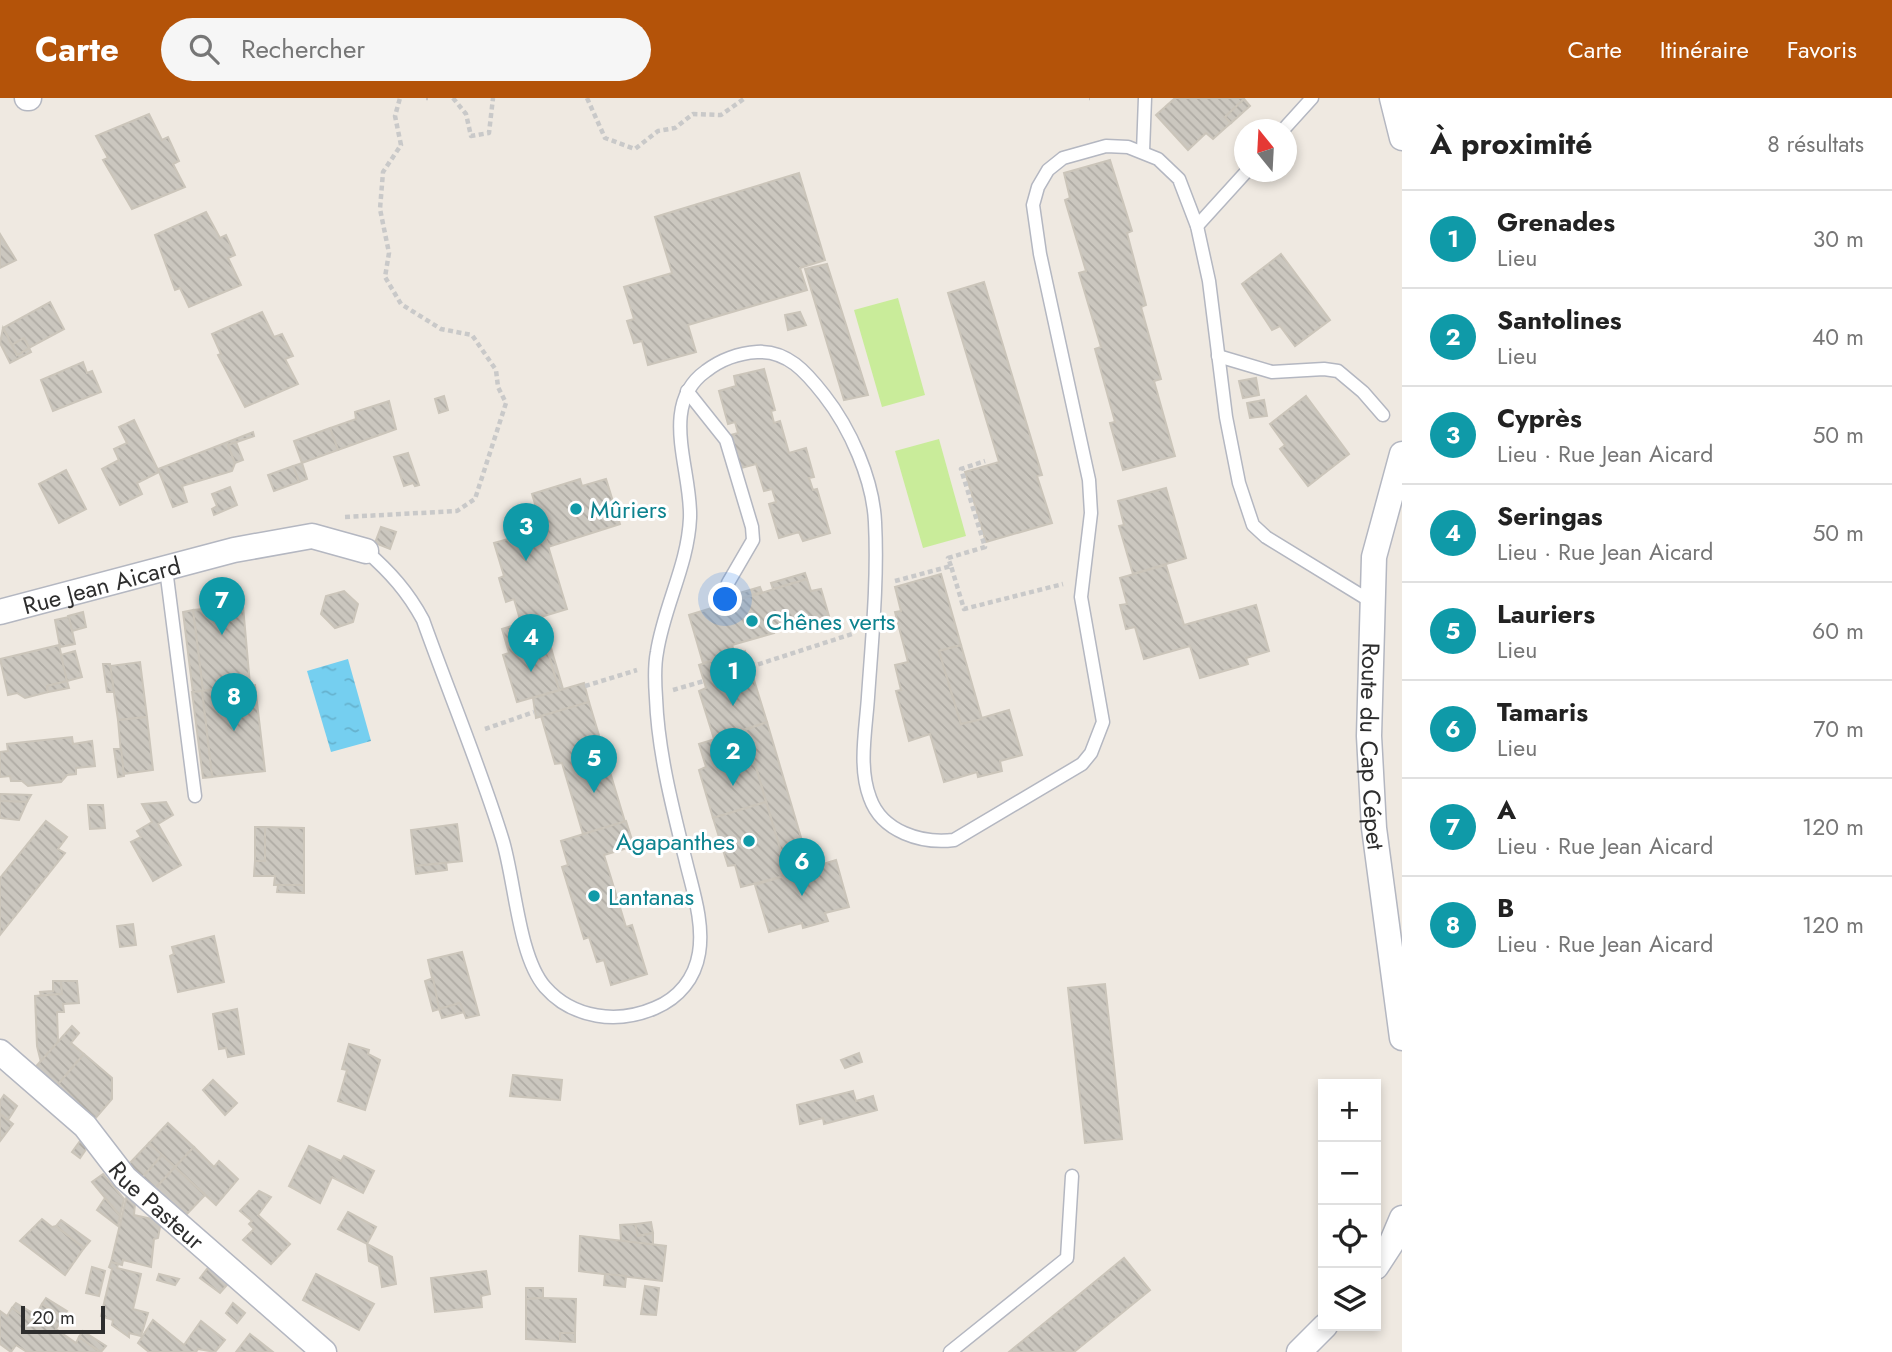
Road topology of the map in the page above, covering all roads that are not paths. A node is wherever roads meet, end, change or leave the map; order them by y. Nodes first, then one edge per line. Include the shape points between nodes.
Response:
1 (1145, 98) edge
2 (1312, 98) edge
3 (1392, 98) edge
4 (1293, 119) edge
5 (1402, 138) edge
6 (1143, 152) junction
7 (1237, 182) edge
8 (1196, 226) junction
9 (1218, 356) junction
10 (687, 391) junction
11 (1383, 415) dead end
12 (1402, 454) edge
13 (366, 551) joint
14 (166, 569) junction
15 (728, 583) dead end
16 (1372, 602) junction
17 (0, 612) edge
18 (195, 796) dead end
19 (1402, 1038) edge
20 (0, 1052) edge
21 (1072, 1175) dead end
22 (1402, 1218) edge
23 (1381, 1259) edge
24 (1320, 1331) edge
25 (324, 1352) edge
26 (950, 1352) edge
27 (1299, 1352) edge

1 - 6 lane
2 - 4 lane
3 - 5 street
6 - 8 lane via 1179,178
6 - 10 lane via 1106,146 1063,158 1048,170 1033,205 1089,480 1083,617 1103,722 1082,764 954,840 938,842 905,834 871,803 864,758 875,523 866,478 830,402 803,371 775,353 742,354 711,367
7 - 8 lane
8 - 9 lane via 1209,281
9 - 11 lane via 1272,372 1338,371
9 - 16 lane via 1239,483 1253,525
10 - 13 lane via 680,420 691,503 690,536 656,664 666,768 699,919 699,954 687,985 674,998 644,1012 604,1018 553,996 536,975 503,840 423,620 411,597
10 - 15 lane via 726,440 752,527 752,540
12 - 16 street, Route du Cap Cépet via 1374,557
13 - 14 street, Rue Jean Aicard via 312,536 234,550
14 - 17 street, Rue Jean Aicard
14 - 18 lane
16 - 19 street, Route du Cap Cépet via 1369,736 1374,828
20 - 25 street, Rue Pasteur via 85,1126 125,1178
21 - 26 lane via 1068,1258
22 - 23 street
24 - 27 street

